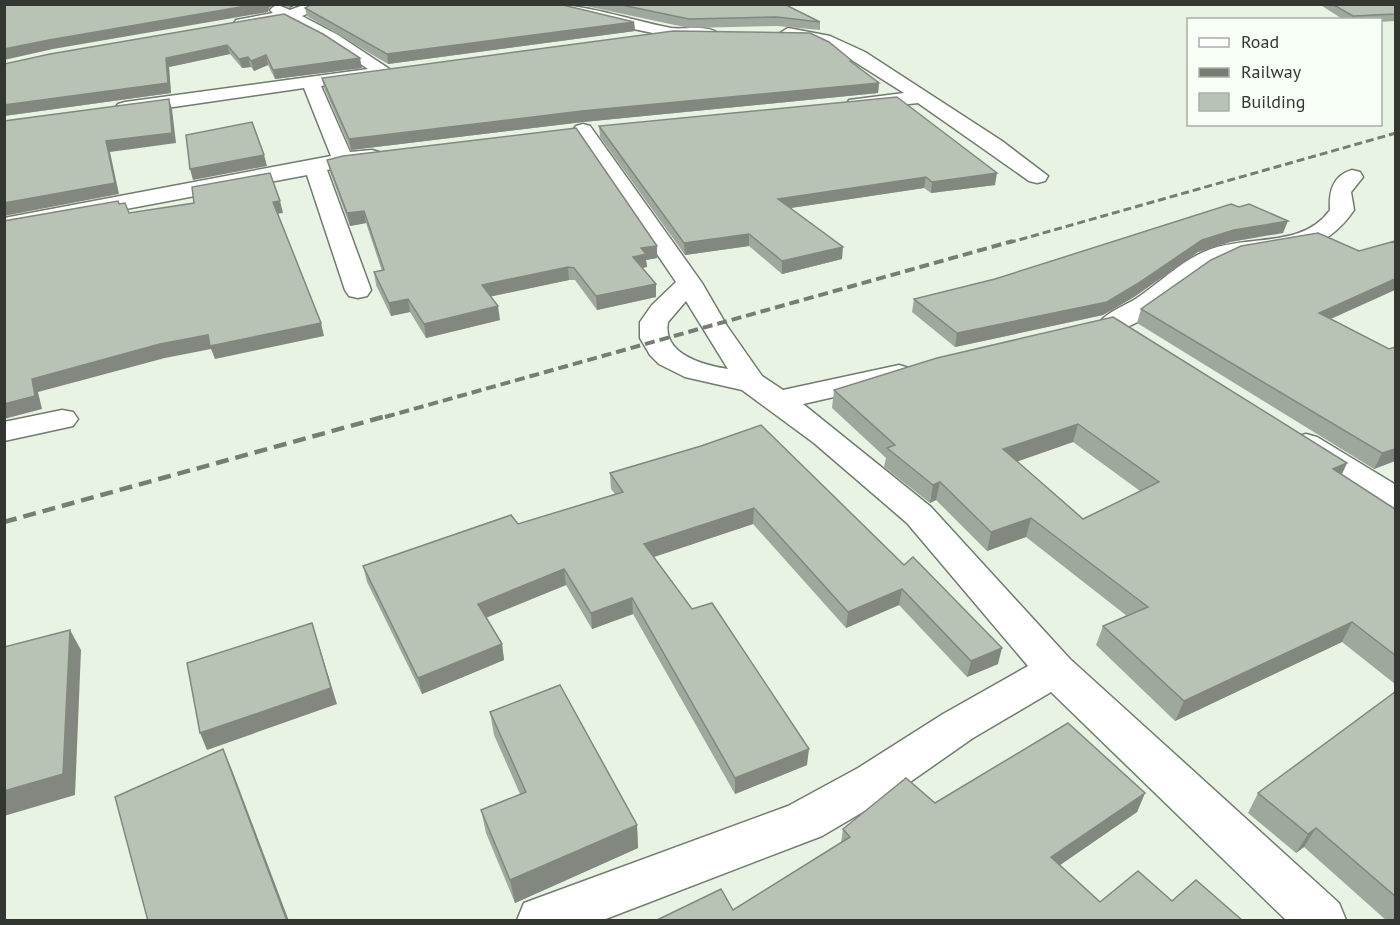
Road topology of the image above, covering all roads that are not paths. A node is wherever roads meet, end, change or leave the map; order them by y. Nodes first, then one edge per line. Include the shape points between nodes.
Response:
1 (265, 4) edge
2 (321, 4) edge
3 (556, 5) edge
4 (290, 15) junction
5 (223, 27) edge
6 (673, 33) junction
7 (774, 33) edge
8 (733, 34) edge
9 (620, 40) edge
10 (407, 68) edge
11 (385, 72) junction
12 (311, 83) junction
13 (922, 97) junction
14 (840, 105) edge
15 (111, 110) edge
16 (583, 130) edge
17 (389, 154) edge
18 (343, 159) junction
19 (315, 167) junction
20 (1037, 176) dead end
21 (1352, 177) dead end
22 (4, 225) edge
23 (689, 283) junction
24 (358, 290) dead end
25 (1112, 330) edge
26 (928, 366) edge
27 (764, 391) junction
28 (62, 419) dead end
29 (1286, 431) edge
30 (4, 432) edge
31 (1395, 501) edge
32 (1055, 669) junction
33 (542, 921) edge
34 (1321, 921) edge

1 - 4 street
2 - 4 street
3 - 6 street
4 - 5 street
4 - 11 street
6 - 8 street
6 - 9 street
7 - 13 street via 814,36 864,58
10 - 11 street
11 - 12 street
12 - 15 street
12 - 18 street
13 - 14 street
13 - 20 street via 988,138
16 - 23 street
17 - 18 street
18 - 19 street
19 - 22 street
19 - 24 street
21 - 25 street via 1340,191 1342,210 1332,225 1306,240 1215,256 1178,278
23 - 27 street via 713,326
23 - 27 street via 654,321 656,342 676,362
26 - 27 street
27 - 32 street via 919,515
28 - 30 street
29 - 31 street
32 - 33 street via 805,821
32 - 34 street

